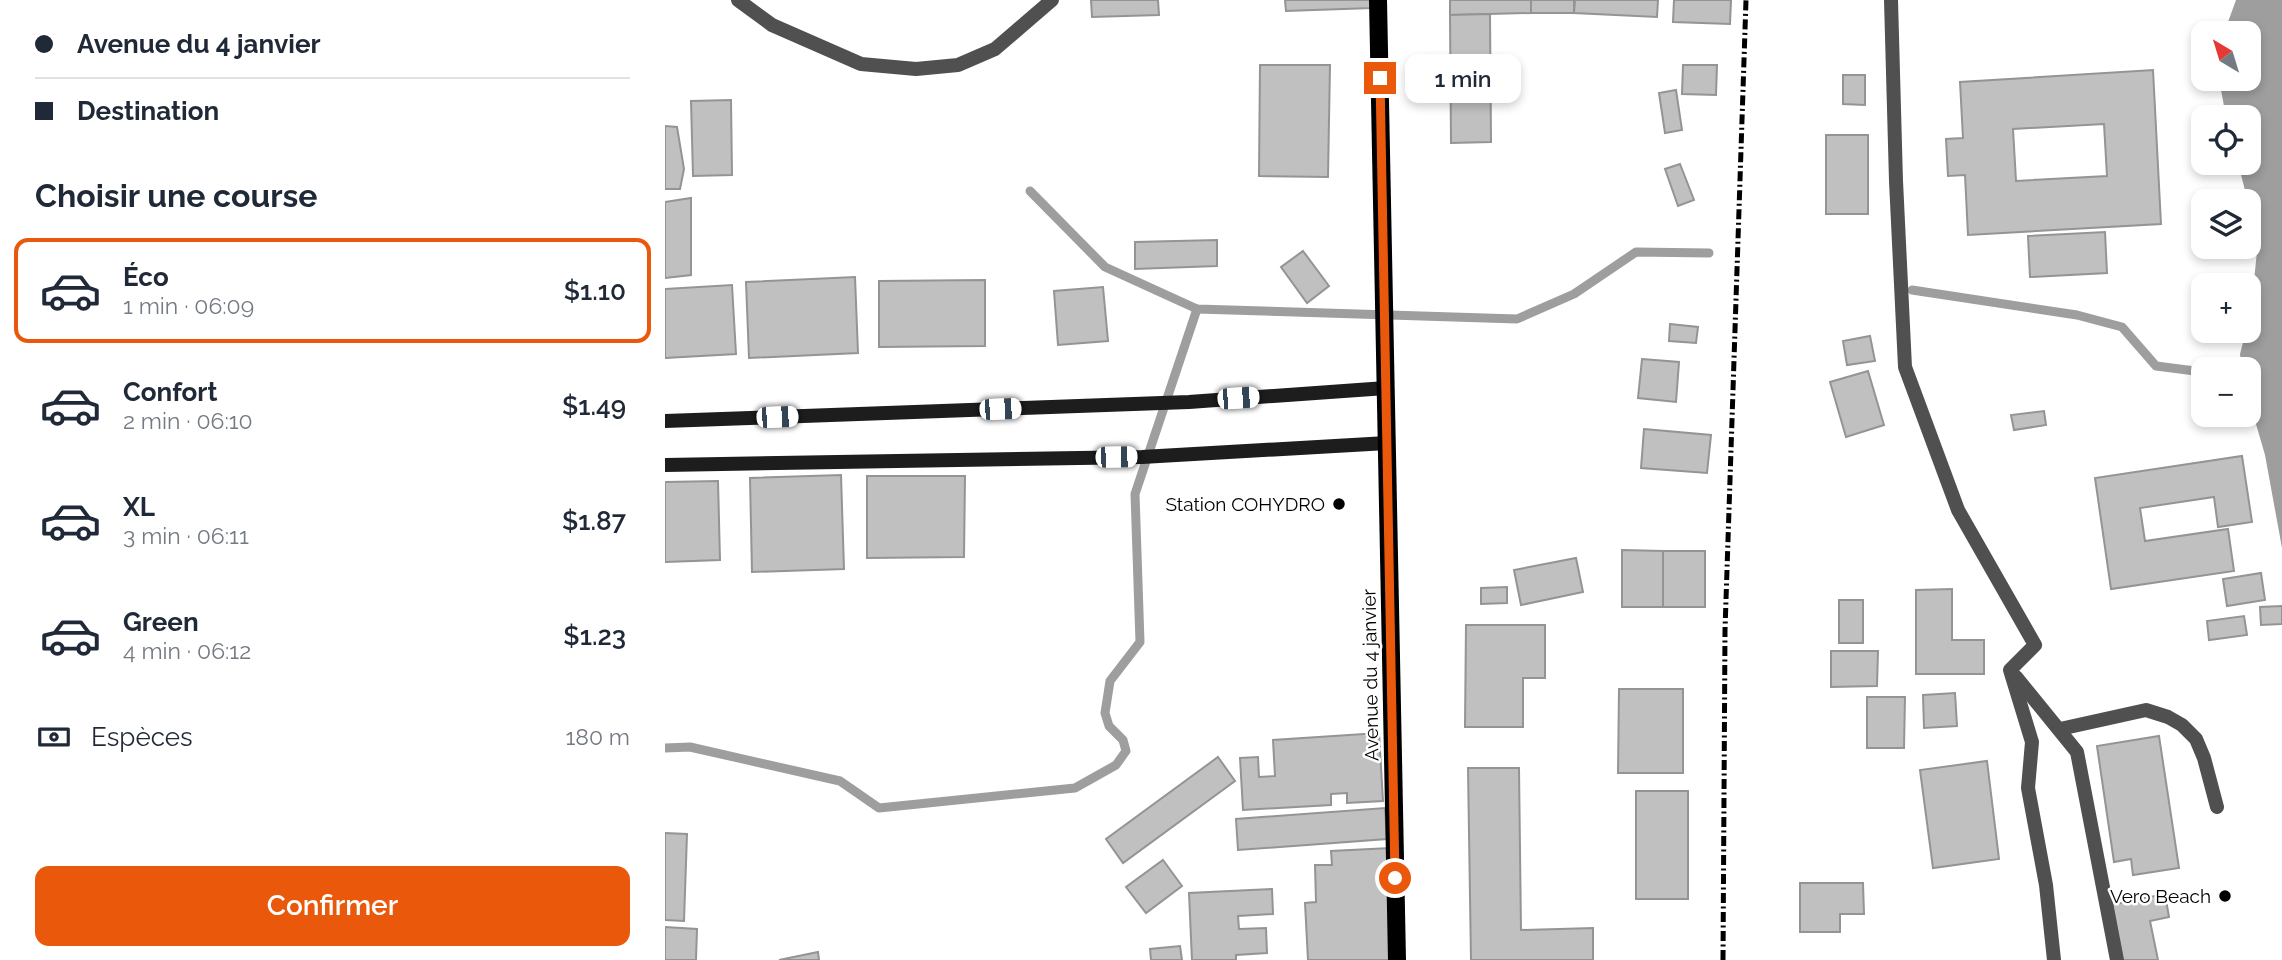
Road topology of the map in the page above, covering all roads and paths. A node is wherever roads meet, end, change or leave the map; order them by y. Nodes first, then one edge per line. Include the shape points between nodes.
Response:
1 (738, 0) edge
2 (1052, 0) edge
3 (1378, 0) edge
4 (1891, 0) edge
5 (1386, 388) junction
6 (665, 421) edge
7 (1387, 443) junction
8 (665, 465) edge
9 (2010, 670) junction
10 (2060, 729) junction
11 (2217, 807) dead end
12 (1397, 960) edge
13 (2054, 960) edge
14 (2117, 960) edge

1 - 2 street via 772,25 861,64 916,69 958,65 995,49
3 - 5 main road, Avenue du 4 janvier
4 - 9 street via 1906,367 1958,510 2035,645
5 - 6 street via 1189,402
5 - 7 main road, Avenue du 4 janvier
7 - 8 street via 1142,457
7 - 12 main road, Avenue du 4 janvier
9 - 10 street
9 - 13 street via 2032,742 2027,782
10 - 11 street via 2146,709 2168,717 2196,739
10 - 14 street via 2077,752

